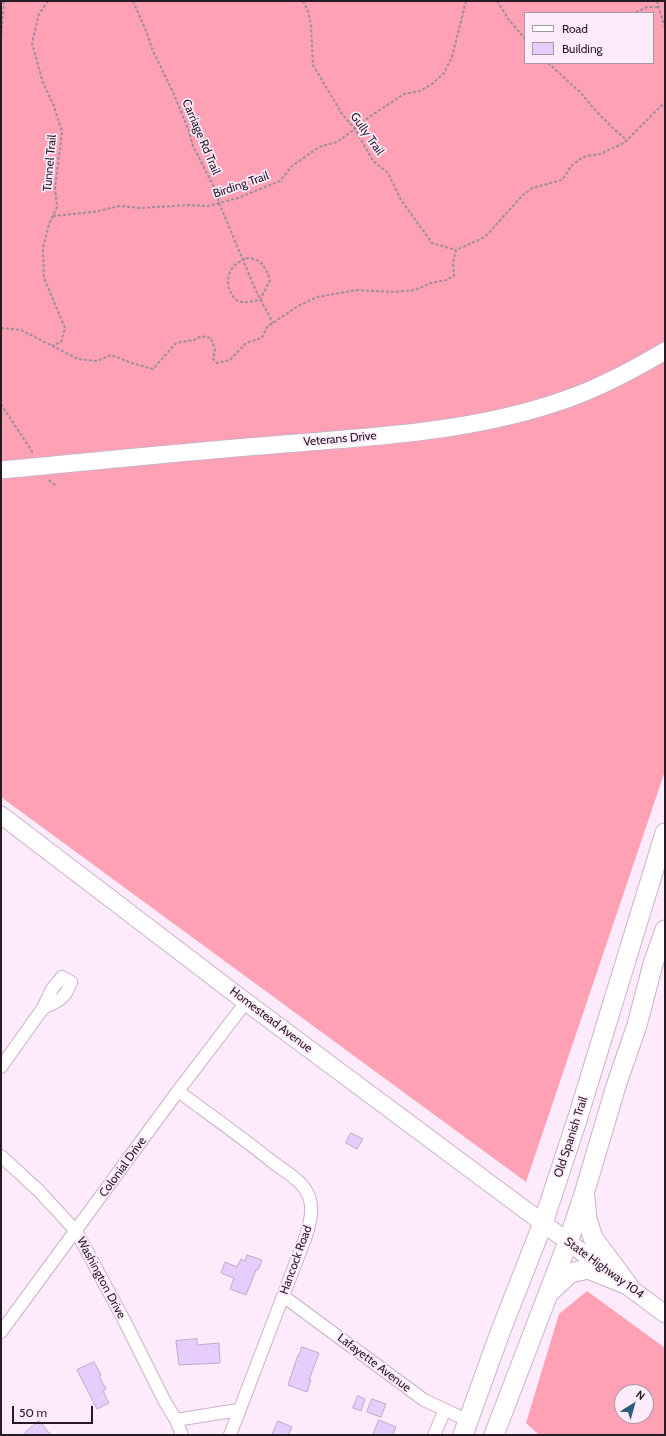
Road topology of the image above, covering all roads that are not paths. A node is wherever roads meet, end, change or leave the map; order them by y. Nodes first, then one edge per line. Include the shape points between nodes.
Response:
1 (665, 351) edge
2 (1, 470) edge
3 (1, 815) edge
4 (665, 833) edge
5 (665, 930) edge
6 (246, 1002) junction
7 (43, 1008) dead end
8 (1, 1067) edge
9 (178, 1091) junction
10 (1, 1156) edge
11 (584, 1194) junction
12 (542, 1223) junction
13 (76, 1231) junction
14 (568, 1242) junction
15 (628, 1285) junction
16 (549, 1293) junction
17 (283, 1296) junction
18 (665, 1314) edge
19 (1, 1332) edge
20 (238, 1410) junction
21 (444, 1410) junction
22 (176, 1420) junction
23 (466, 1428) edge
24 (182, 1435) edge
25 (230, 1435) edge
26 (434, 1435) edge
27 (494, 1435) edge

1 - 2 street, Veterans Drive via 623,376 567,399 508,417 448,429
3 - 6 street, Homestead Avenue
4 - 12 main road, Old Spanish Trail via 577,1120
5 - 11 main road
6 - 9 street, Colonial Drive
6 - 12 street, Homestead Avenue
7 - 8 street
9 - 13 street, Colonial Drive
9 - 17 street, Hancock Road via 253,1146 305,1189 312,1212 310,1224
10 - 13 street, Washington Drive
11 - 14 main road
11 - 15 main road via 593,1238
12 - 14 street, State Highway 104
12 - 23 main road, Old Spanish Trail
13 - 19 street, Colonial Drive
13 - 22 street, Washington Drive
14 - 15 street, State Highway 104
14 - 16 main road
15 - 16 main road via 588,1269 570,1273
15 - 18 street, State Highway 104
16 - 27 main road
17 - 20 street, Hancock Road
17 - 21 street, Lafayette Avenue via 424,1400
20 - 22 street
20 - 25 street, Hancock Road
21 - 23 street, Lafayette Avenue
21 - 26 street
22 - 24 street, Washington Drive

